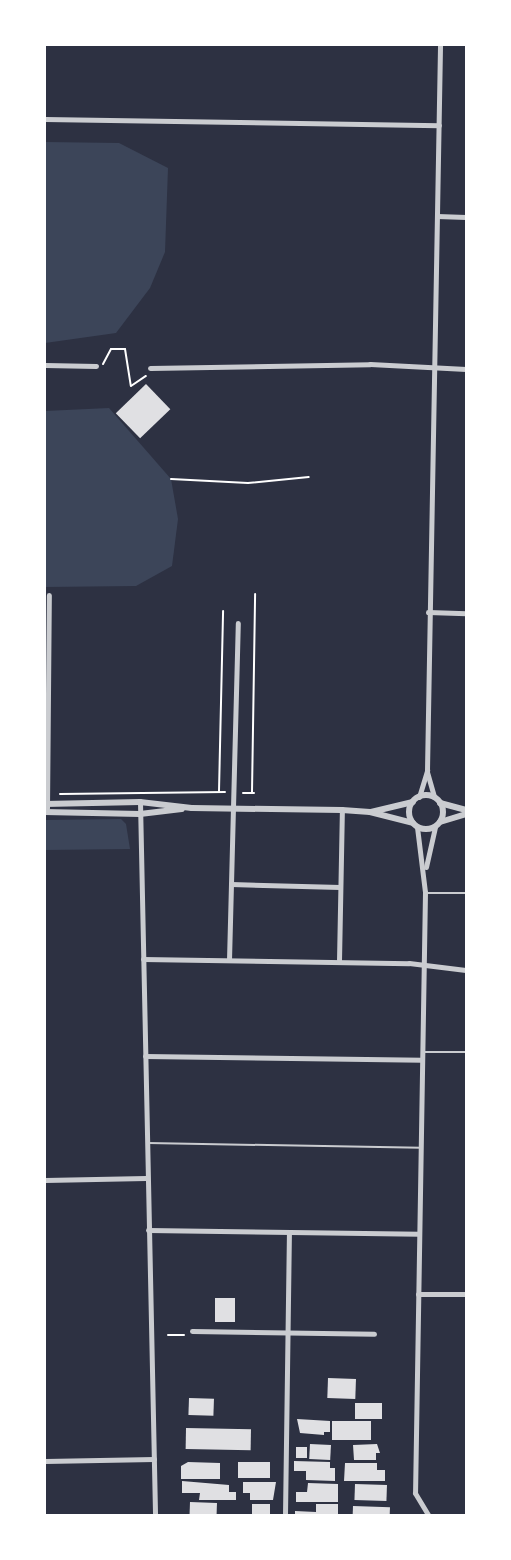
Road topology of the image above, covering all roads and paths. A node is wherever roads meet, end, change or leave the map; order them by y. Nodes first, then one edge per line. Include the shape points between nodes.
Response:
1 (440, 45) edge
2 (45, 119) edge
3 (439, 125) junction
4 (437, 216) junction
5 (466, 217) edge
6 (45, 365) edge
7 (96, 366) joint
8 (150, 368) joint
9 (433, 369) junction
10 (466, 369) edge
11 (309, 477) dead end
12 (171, 479) dead end
13 (255, 594) dead end
14 (49, 595) dead end
15 (223, 611) dead end
16 (428, 612) junction
17 (466, 613) edge
18 (238, 623) dead end
19 (427, 770) junction
20 (219, 792) junction
21 (234, 793) junction
22 (47, 794) junction
23 (419, 797) junction
24 (434, 797) junction
25 (140, 802) junction
26 (413, 802) junction
27 (440, 802) junction
28 (46, 804) edge
29 (192, 808) junction
30 (234, 809) junction
31 (342, 810) junction
32 (370, 812) junction
33 (466, 812) edge
34 (46, 813) edge
35 (140, 814) junction
36 (415, 824) junction
37 (437, 825) junction
38 (425, 872) junction
39 (231, 884) junction
40 (340, 887) junction
41 (426, 892) junction
42 (466, 893) edge
43 (143, 959) junction
44 (229, 960) junction
45 (339, 961) junction
46 (424, 966) junction
47 (466, 970) edge
48 (422, 1052) junction
49 (466, 1052) edge
50 (145, 1056) junction
51 (422, 1060) junction
52 (146, 1143) junction
53 (421, 1148) junction
54 (147, 1178) junction
55 (45, 1180) edge
56 (148, 1230) junction
57 (289, 1233) junction
58 (419, 1234) junction
59 (418, 1294) junction
60 (466, 1294) edge
61 (192, 1331) joint
62 (288, 1332) junction
63 (374, 1334) dead end
64 (168, 1335) dead end
65 (154, 1460) junction
66 (45, 1461) edge
67 (426, 1514) edge
68 (155, 1515) edge
69 (285, 1515) edge

1 - 3 street
2 - 3 street
3 - 4 street
4 - 5 street
4 - 9 street
6 - 7 street
7 - 8 path via 106,363 111,349 125,349 130,386 144,379
8 - 9 street via 358,364
9 - 10 street
9 - 16 street
11 - 12 path via 248,483
13 - 21 path via 253,793
14 - 22 street
15 - 20 path
16 - 17 street
16 - 19 street
18 - 21 street
19 - 23 street
19 - 24 street
20 - 21 path
20 - 22 path
21 - 30 street
22 - 28 street
23 - 24 street
23 - 26 street
24 - 27 street
25 - 28 street
25 - 29 street
25 - 35 street
26 - 32 street
26 - 36 street via 409,812
27 - 33 street
27 - 37 street via 443,812
28 - 34 street
29 - 30 street
29 - 35 street
30 - 31 street
30 - 39 street
31 - 32 street
31 - 40 street
32 - 36 street
33 - 37 street
34 - 35 street
35 - 43 street
36 - 37 street
36 - 38 street
37 - 38 street
38 - 41 street
39 - 40 street
39 - 44 street
40 - 45 street
41 - 42 lane
41 - 46 street
43 - 44 street
43 - 50 street
44 - 45 street
45 - 46 street
46 - 47 street
46 - 48 street
48 - 49 lane
48 - 51 street
50 - 51 street
50 - 52 street
51 - 53 street
52 - 53 lane
52 - 54 street
53 - 58 street
54 - 55 street
54 - 56 street
56 - 57 street
56 - 65 street
57 - 58 street
57 - 62 street
58 - 59 street
59 - 60 street
59 - 67 street via 415,1493
61 - 62 street
61 - 64 path
62 - 63 street
62 - 69 street
65 - 66 street
65 - 68 street

